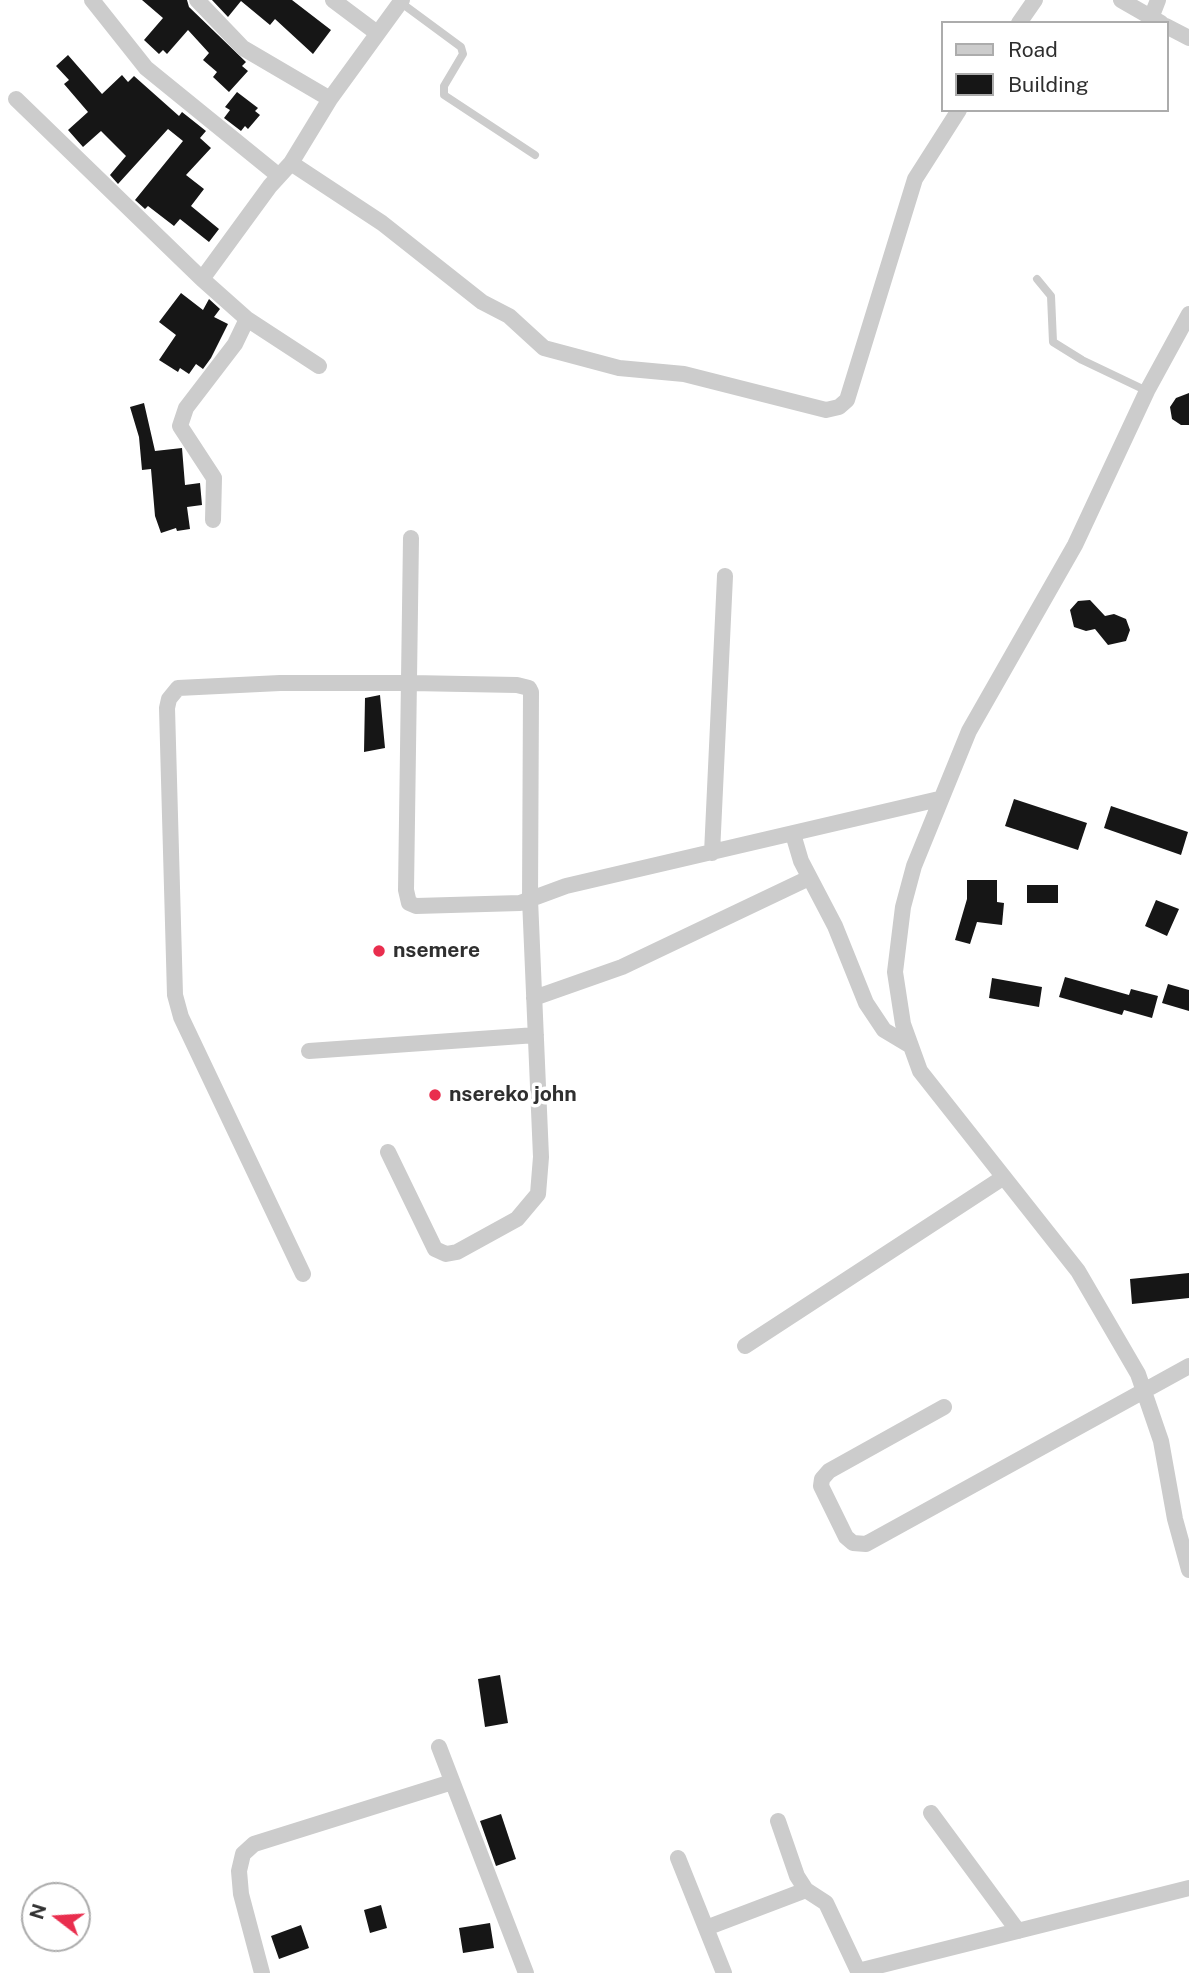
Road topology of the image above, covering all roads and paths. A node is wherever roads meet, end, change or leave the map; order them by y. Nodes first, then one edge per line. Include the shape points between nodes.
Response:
1 (92, 0) edge
2 (197, 0) edge
3 (333, 0) edge
4 (1035, 0) edge
5 (1121, 0) edge
6 (1158, 0) edge
7 (401, 1) edge
8 (1020, 21) edge
9 (1158, 21) edge
10 (1160, 21) edge
11 (1168, 26) edge
12 (377, 33) junction
13 (1189, 38) edge
14 (16, 99) dead end
15 (330, 99) junction
16 (958, 112) edge
17 (535, 155) dead end
18 (291, 163) junction
19 (279, 176) junction
20 (202, 279) junction
21 (1037, 279) dead end
22 (1189, 314) edge
23 (247, 319) junction
24 (319, 366) dead end
25 (1147, 391) junction
26 (214, 520) dead end
27 (411, 538) dead end
28 (725, 576) dead end
29 (411, 683) junction
30 (939, 799) junction
31 (793, 834) junction
32 (712, 853) junction
33 (809, 878) junction
34 (530, 899) junction
35 (534, 998) junction
36 (536, 1035) junction
37 (909, 1045) junction
38 (309, 1051) dead end
39 (388, 1152) dead end
40 (1004, 1177) junction
41 (303, 1274) dead end
42 (745, 1346) dead end
43 (1189, 1366) edge
44 (1144, 1388) junction
45 (944, 1407) dead end
46 (1189, 1570) edge
47 (439, 1747) dead end
48 (452, 1782) junction
49 (931, 1812) dead end
50 (778, 1821) dead end
51 (678, 1858) dead end
52 (1189, 1888) edge
53 (806, 1889) junction
54 (706, 1928) junction
55 (1018, 1931) junction
56 (854, 1972) edge
57 (262, 1973) edge
58 (526, 1973) edge
59 (724, 1973) edge

1 - 19 street via 146,68
2 - 15 street via 243,48
3 - 12 street
4 - 8 street
5 - 9 street
6 - 10 street
7 - 12 street
7 - 17 lane via 461,47 463,54 444,86 444,95
11 - 13 street
12 - 15 street
14 - 20 street
15 - 18 street
16 - 18 street via 915,179 847,400 826,410 684,374 619,368 544,348 509,316 482,302 382,223
18 - 19 street
19 - 20 street
20 - 23 street
21 - 25 lane via 1051,296 1053,342
22 - 25 street
23 - 24 street
23 - 26 street via 186,408 180,426 215,478
25 - 30 street via 1075,545 969,731
27 - 29 street
28 - 32 street
29 - 34 street via 529,688
29 - 34 street via 406,890 410,903 507,905
29 - 41 street via 187,685 172,693 167,708 175,995 181,1017
30 - 31 street
30 - 37 street via 914,866 897,942 895,972
31 - 32 street
31 - 33 street
32 - 34 street via 566,886
33 - 35 street via 622,967
33 - 37 street via 874,1018 892,1037
34 - 35 street
35 - 36 street
36 - 38 street
36 - 39 street via 541,1177 538,1194 517,1219 457,1252 440,1252
37 - 40 street via 920,1071
40 - 42 street
40 - 44 street via 1078,1271
43 - 44 street
44 - 45 street via 866,1544 853,1543 821,1486 822,1479
44 - 46 street via 1161,1441
47 - 48 street
48 - 57 street via 254,1844 243,1854 241,1894
48 - 58 street
49 - 55 street
50 - 53 street
51 - 54 street
52 - 55 street
53 - 54 street
53 - 56 street via 826,1903
54 - 59 street
55 - 56 street

